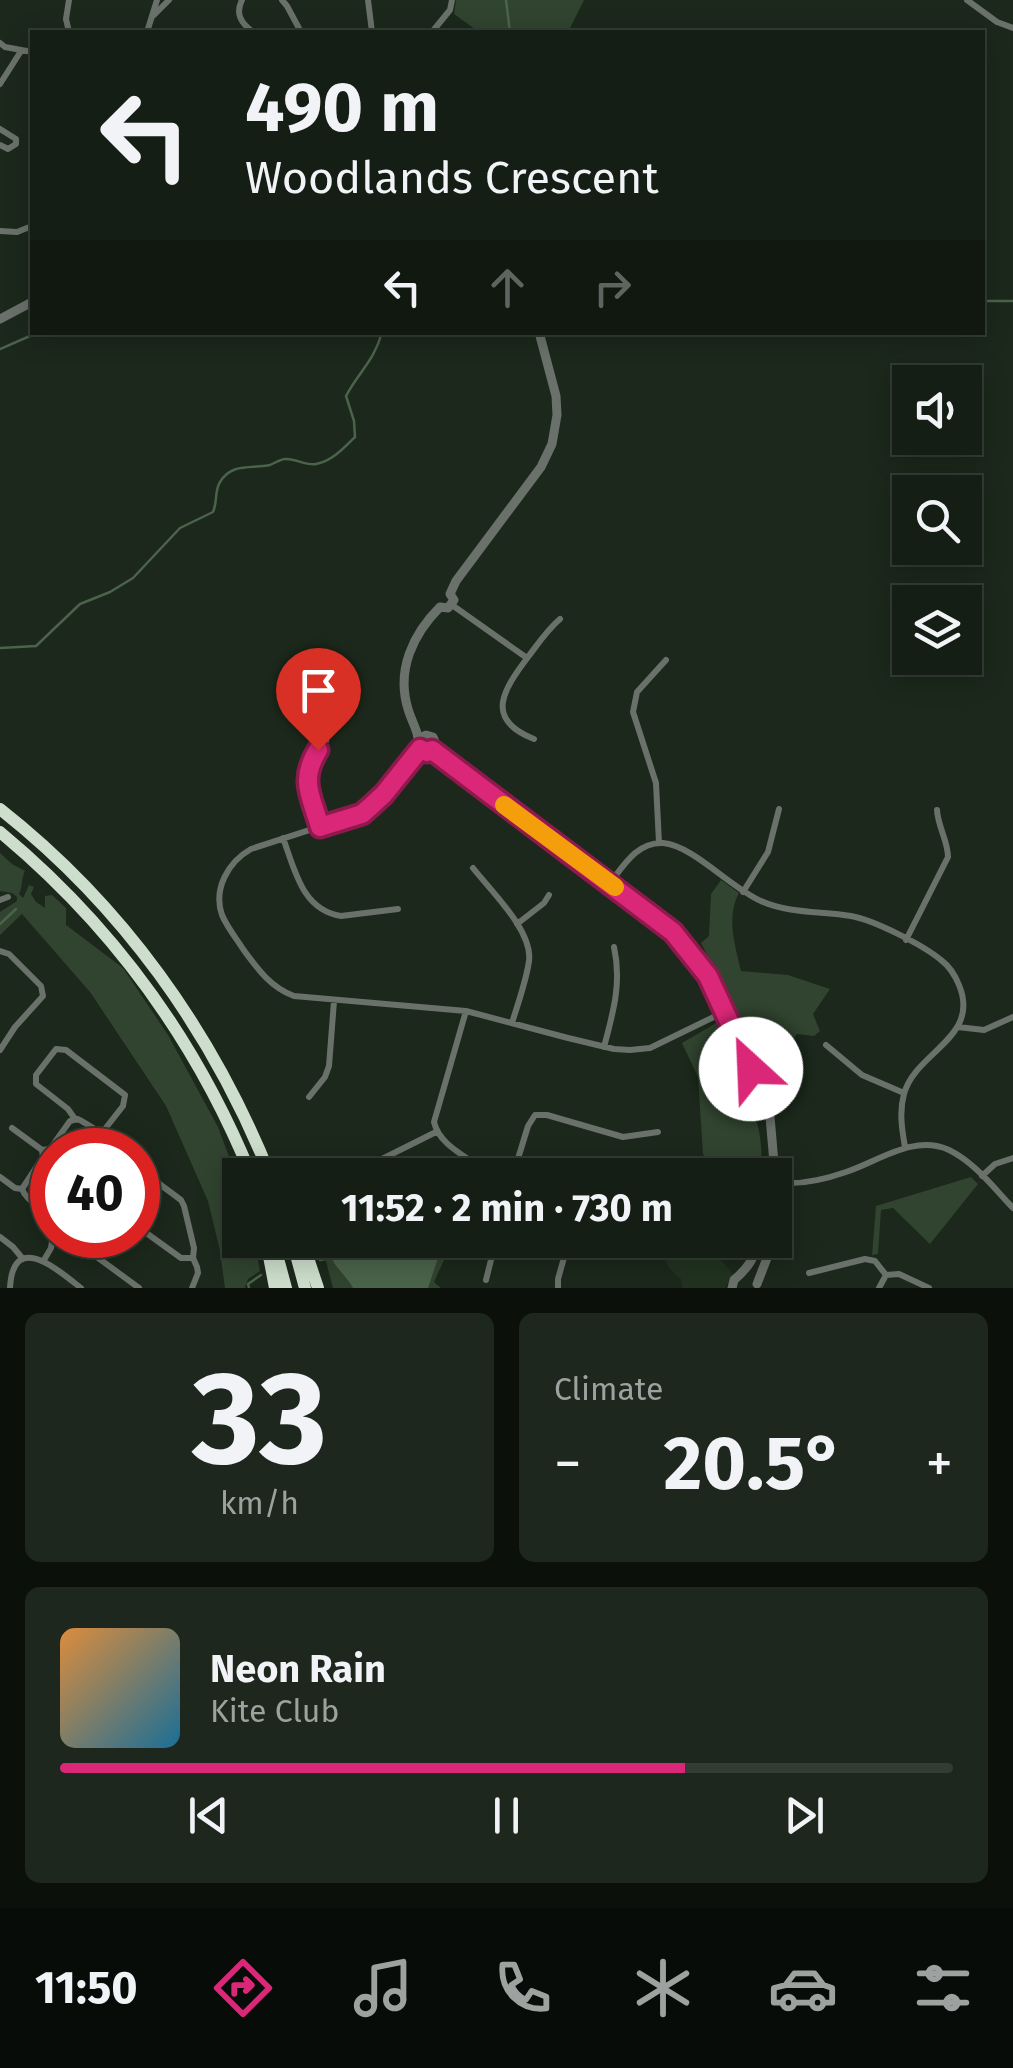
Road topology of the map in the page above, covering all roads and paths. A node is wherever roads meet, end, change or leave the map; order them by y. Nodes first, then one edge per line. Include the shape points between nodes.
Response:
1 (69, 0) edge
2 (157, 0) edge
3 (169, 0) edge
4 (242, 0) edge
5 (282, 0) edge
6 (368, 0) edge
7 (452, 0) edge
8 (968, 0) edge
9 (152, 17) junction
10 (1013, 28) edge
11 (69, 30) edge
12 (148, 30) edge
13 (251, 30) edge
14 (299, 30) edge
15 (372, 30) edge
16 (434, 30) edge
17 (0, 43) edge
18 (21, 51) junction
19 (30, 52) edge
20 (0, 84) edge
21 (0, 129) edge
22 (0, 145) edge
23 (30, 227) edge
24 (0, 231) edge
25 (30, 303) edge
26 (0, 319) edge
27 (540, 335) edge
28 (452, 600) junction
29 (560, 620) dead end
30 (527, 658) junction
31 (666, 660) dead end
32 (534, 739) dead end
33 (326, 741) dead end
34 (420, 744) junction
35 (432, 750) junction
36 (0, 808) edge
37 (779, 809) dead end
38 (937, 810) dead end
39 (320, 827) junction
40 (0, 832) edge
41 (284, 838) junction
42 (659, 843) junction
43 (473, 868) dead end
44 (610, 883) junction
45 (743, 892) junction
46 (549, 895) dead end
47 (398, 909) dead end
48 (518, 924) junction
49 (906, 940) junction
50 (614, 947) dead end
51 (0, 951) edge
52 (334, 1001) junction
53 (466, 1010) junction
54 (724, 1012) junction
55 (1013, 1018) edge
56 (512, 1023) junction
57 (958, 1027) junction
58 (826, 1046) dead end
59 (604, 1047) junction
60 (0, 1050) edge
61 (904, 1093) junction
62 (309, 1097) dead end
63 (75, 1119) junction
64 (12, 1128) dead end
65 (66, 1128) edge
66 (93, 1128) edge
67 (106, 1128) edge
68 (436, 1132) junction
69 (658, 1132) dead end
70 (30, 1141) edge
71 (905, 1148) junction
72 (240, 1158) edge
73 (262, 1158) edge
74 (384, 1158) edge
75 (467, 1158) edge
76 (518, 1158) edge
77 (774, 1158) edge
78 (1013, 1158) edge
79 (0, 1176) edge
80 (982, 1176) junction
81 (30, 1178) edge
82 (160, 1184) edge
83 (792, 1187) edge
84 (22, 1189) junction
85 (30, 1200) edge
86 (1013, 1208) edge
87 (0, 1237) edge
88 (160, 1243) edge
89 (98, 1258) edge
90 (193, 1258) junction
91 (271, 1258) edge
92 (275, 1258) edge
93 (297, 1258) edge
94 (308, 1258) edge
95 (492, 1258) edge
96 (564, 1258) edge
97 (753, 1258) edge
98 (767, 1258) edge
99 (23, 1259) junction
100 (44, 1260) joint
101 (809, 1273) dead end
102 (743, 1274) junction
103 (886, 1275) junction
104 (486, 1280) dead end
105 (758, 1286) edge
106 (10, 1288) edge
107 (82, 1288) edge
108 (139, 1288) edge
109 (192, 1288) edge
110 (274, 1288) edge
111 (286, 1288) edge
112 (305, 1288) edge
113 (318, 1288) edge
114 (558, 1288) edge
115 (732, 1288) edge
116 (879, 1288) edge
117 (928, 1288) edge

1 - 11 street
2 - 9 street
3 - 9 street
4 - 13 street via 238,9
5 - 14 street
6 - 15 street
7 - 16 street
8 - 10 street
9 - 12 street
17 - 18 street
18 - 19 street
18 - 20 street
21 - 22 street via 16,144
23 - 24 street
25 - 26 street
27 - 28 street via 556,396 549,451 456,581
28 - 30 street
28 - 34 street via 439,595 440,607 413,642 405,672
29 - 30 street
30 - 32 street via 502,705 514,729
31 - 42 street via 637,692 632,712 656,784
33 - 39 street via 306,773
34 - 35 street
34 - 35 street via 426,735 433,738
34 - 39 street via 362,814
35 - 44 street
36 - 73 highway via 62,862 143,952 214,1056
37 - 45 street via 768,852
38 - 49 street via 948,857
39 - 41 street
40 - 72 highway via 93,920 148,987 222,1110
41 - 47 street via 303,891 316,906 340,916
41 - 52 street via 251,849 230,866 220,891 223,917 270,982 294,996
42 - 44 street via 635,852
42 - 45 street via 681,848
43 - 48 street
44 - 54 street via 684,942
45 - 49 street via 786,910 860,918
46 - 48 street
48 - 56 street via 529,960
49 - 57 street via 953,974 963,1002
50 - 59 street via 618,994
51 - 60 street via 38,982 43,996
52 - 53 street
52 - 62 street via 329,1066
53 - 56 street
53 - 68 street via 436,1110
54 - 59 street via 650,1048
54 - 77 street via 768,1108
55 - 57 street via 984,1030
56 - 59 street
57 - 61 street
58 - 61 street via 862,1076
61 - 71 street
63 - 65 street
63 - 66 street
63 - 67 street via 36,1084 56,1049 126,1095
64 - 70 street
68 - 74 street
68 - 75 street
69 - 76 street via 623,1137 535,1115
71 - 80 street via 952,1151
71 - 83 street
78 - 80 street
79 - 84 street
80 - 86 street
81 - 84 street
82 - 90 street via 186,1211
84 - 85 street
87 - 99 street
88 - 90 street
89 - 108 street
90 - 109 street via 198,1273
91 - 110 highway
92 - 111 highway
93 - 112 highway
94 - 113 highway
95 - 104 street
96 - 114 street
97 - 102 street
98 - 105 street
99 - 100 street
99 - 106 street
100 - 107 street
101 - 103 street via 865,1259
102 - 105 street
102 - 115 street
103 - 116 street
103 - 117 street

